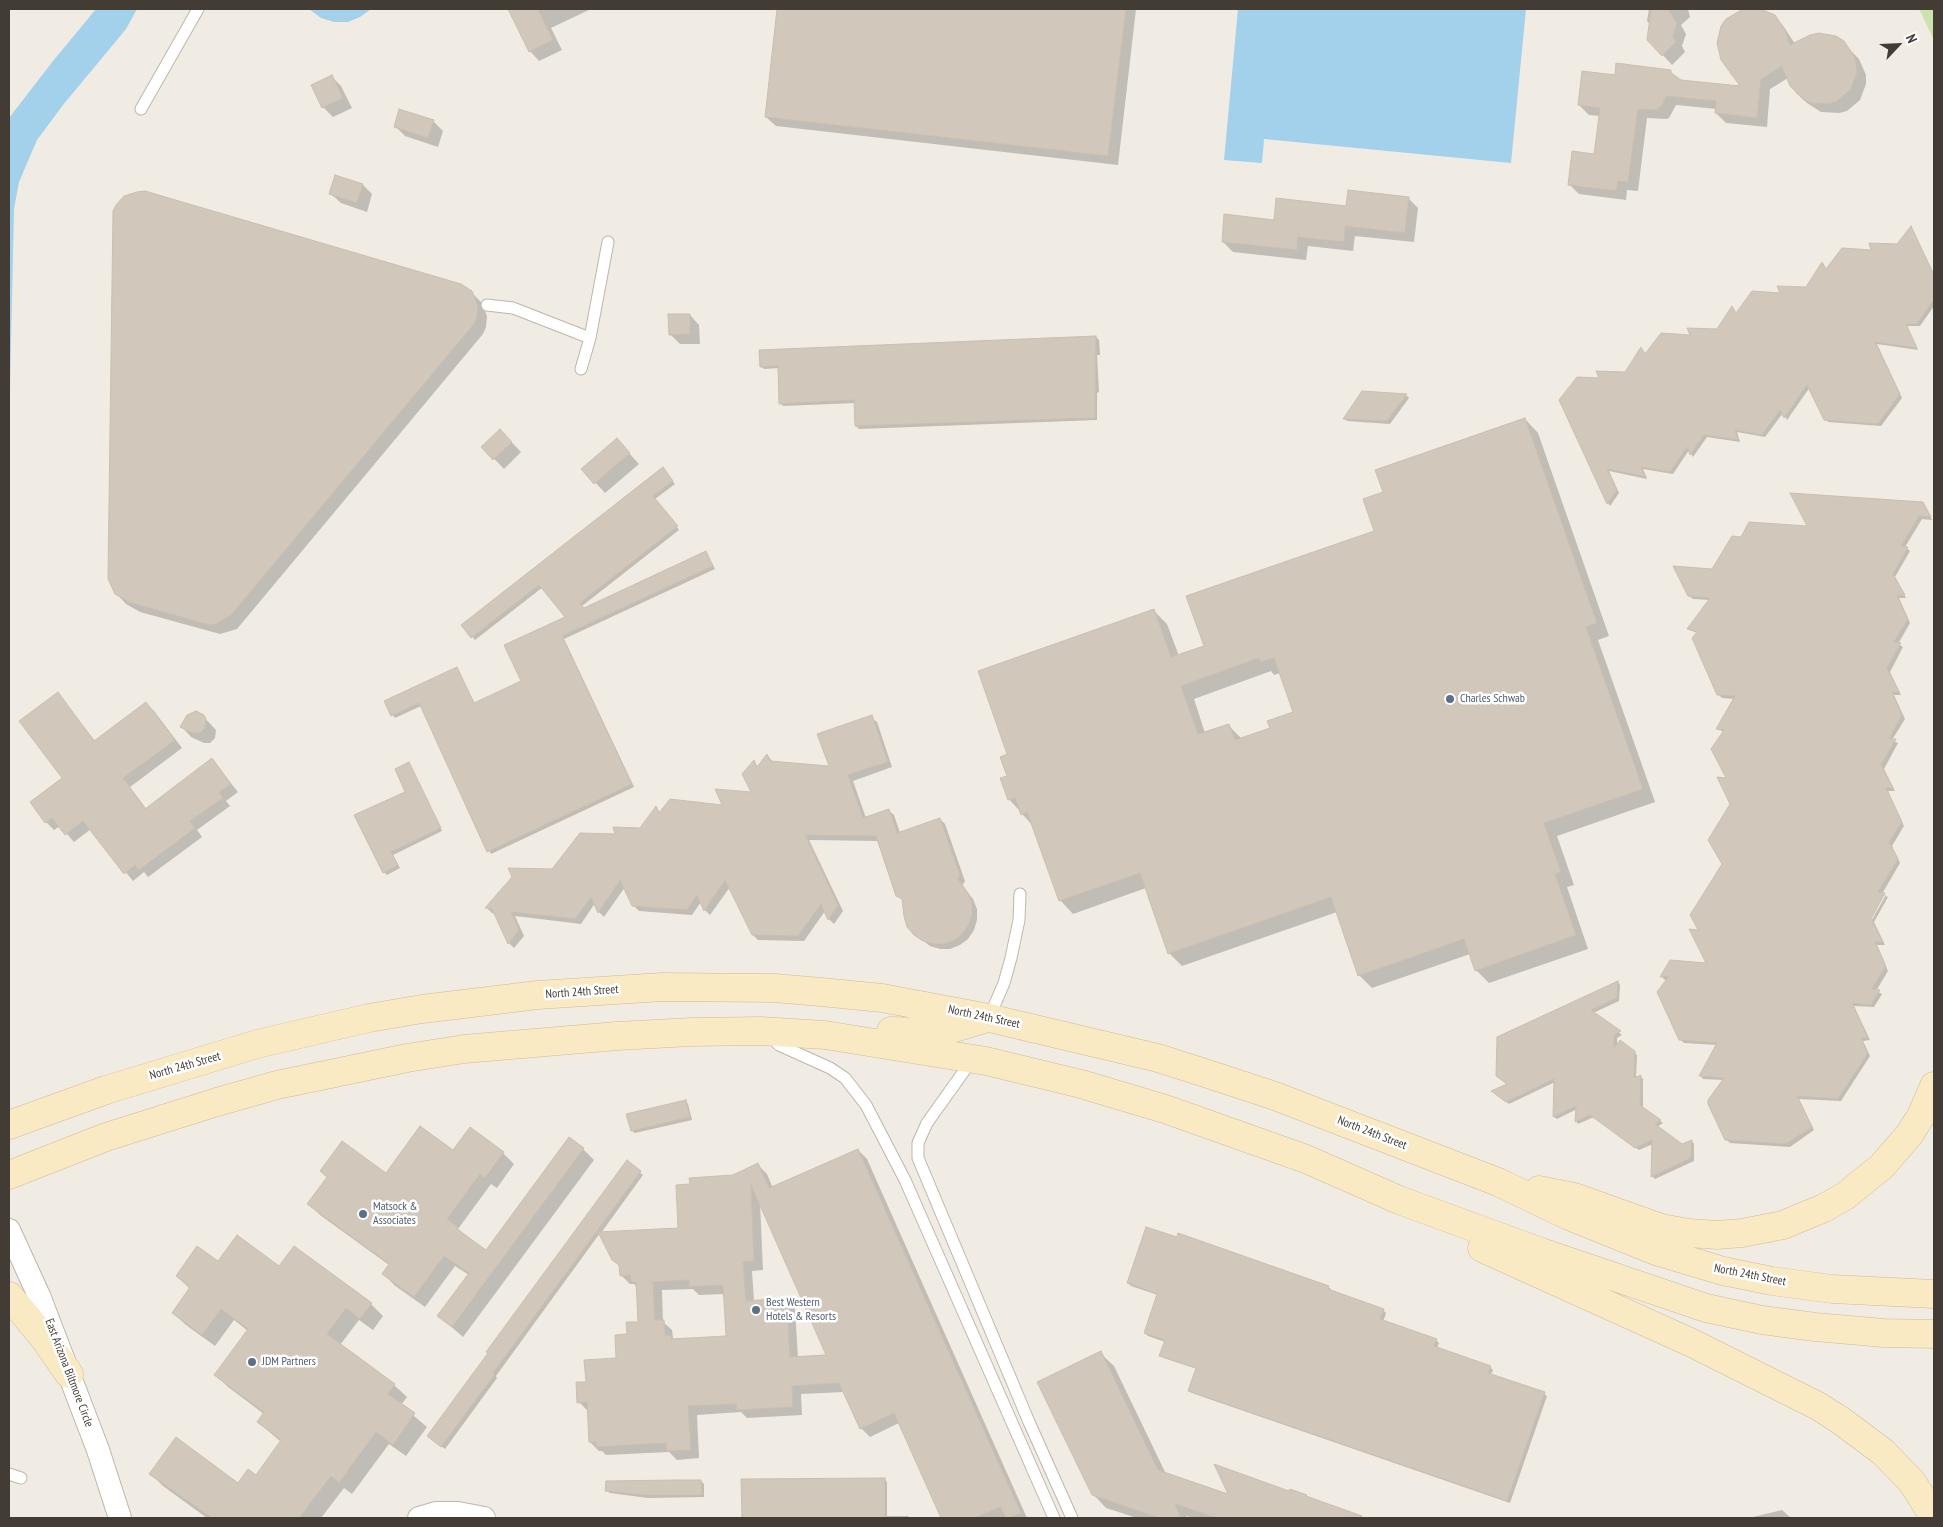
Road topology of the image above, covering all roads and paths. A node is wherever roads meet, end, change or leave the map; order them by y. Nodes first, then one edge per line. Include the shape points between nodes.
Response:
1 (198, 9) edge
2 (141, 110) dead end
3 (608, 242) dead end
4 (487, 305) dead end
5 (590, 338) junction
6 (581, 369) dead end
7 (1020, 894) dead end
8 (989, 1018) junction
9 (765, 1032) junction
10 (798, 1034) junction
11 (972, 1059) junction
12 (1033, 1073) junction
13 (1934, 1086) edge
14 (9, 1125) edge
15 (9, 1175) edge
16 (1498, 1182) junction
17 (1399, 1200) junction
18 (9, 1230) edge
19 (1934, 1294) edge
20 (9, 1296) edge
21 (1934, 1334) edge
22 (69, 1374) junction
23 (9, 1474) edge
24 (21, 1478) dead end
25 (1934, 1517) edge
26 (120, 1518) edge
27 (419, 1518) edge
28 (484, 1518) edge
29 (1054, 1518) edge
30 (1072, 1518) edge

1 - 2 lane
3 - 5 lane
4 - 5 lane via 513,308
5 - 6 lane
7 - 8 lane via 1019,920 1011,958
8 - 10 main road via 925,1032 828,1028
8 - 12 main road via 1006,1048
8 - 14 main road, North 24th Street via 882,998 774,988 662,987 538,995 422,1009 308,1032 192,1063
8 - 16 main road, North 24th Street via 1158,1058 1208,1074 1275,1096
9 - 10 main road
9 - 15 main road via 617,1036 407,1058 287,1083 217,1102 106,1137
9 - 29 lane via 779,1045 845,1078 866,1105 905,1180
10 - 11 main road via 825,1035
11 - 12 main road
11 - 30 lane via 927,1123 918,1143 918,1158
12 - 17 main road via 1081,1084 1238,1134 1306,1159
13 - 16 main road via 1921,1116 1881,1167 1845,1196 1824,1208 1775,1227 1742,1233 1689,1234 1660,1228 1574,1197
16 - 19 main road, North 24th Street via 1627,1240 1723,1271 1832,1289
17 - 21 main road via 1706,1308 1815,1327
17 - 25 main road via 1487,1251 1692,1343 1825,1411 1883,1452 1912,1482
18 - 22 street, East Arizona Biltmore Circle
20 - 22 main road
22 - 26 street, East Arizona Biltmore Circle
23 - 24 lane
27 - 28 street via 436,1513 458,1513

